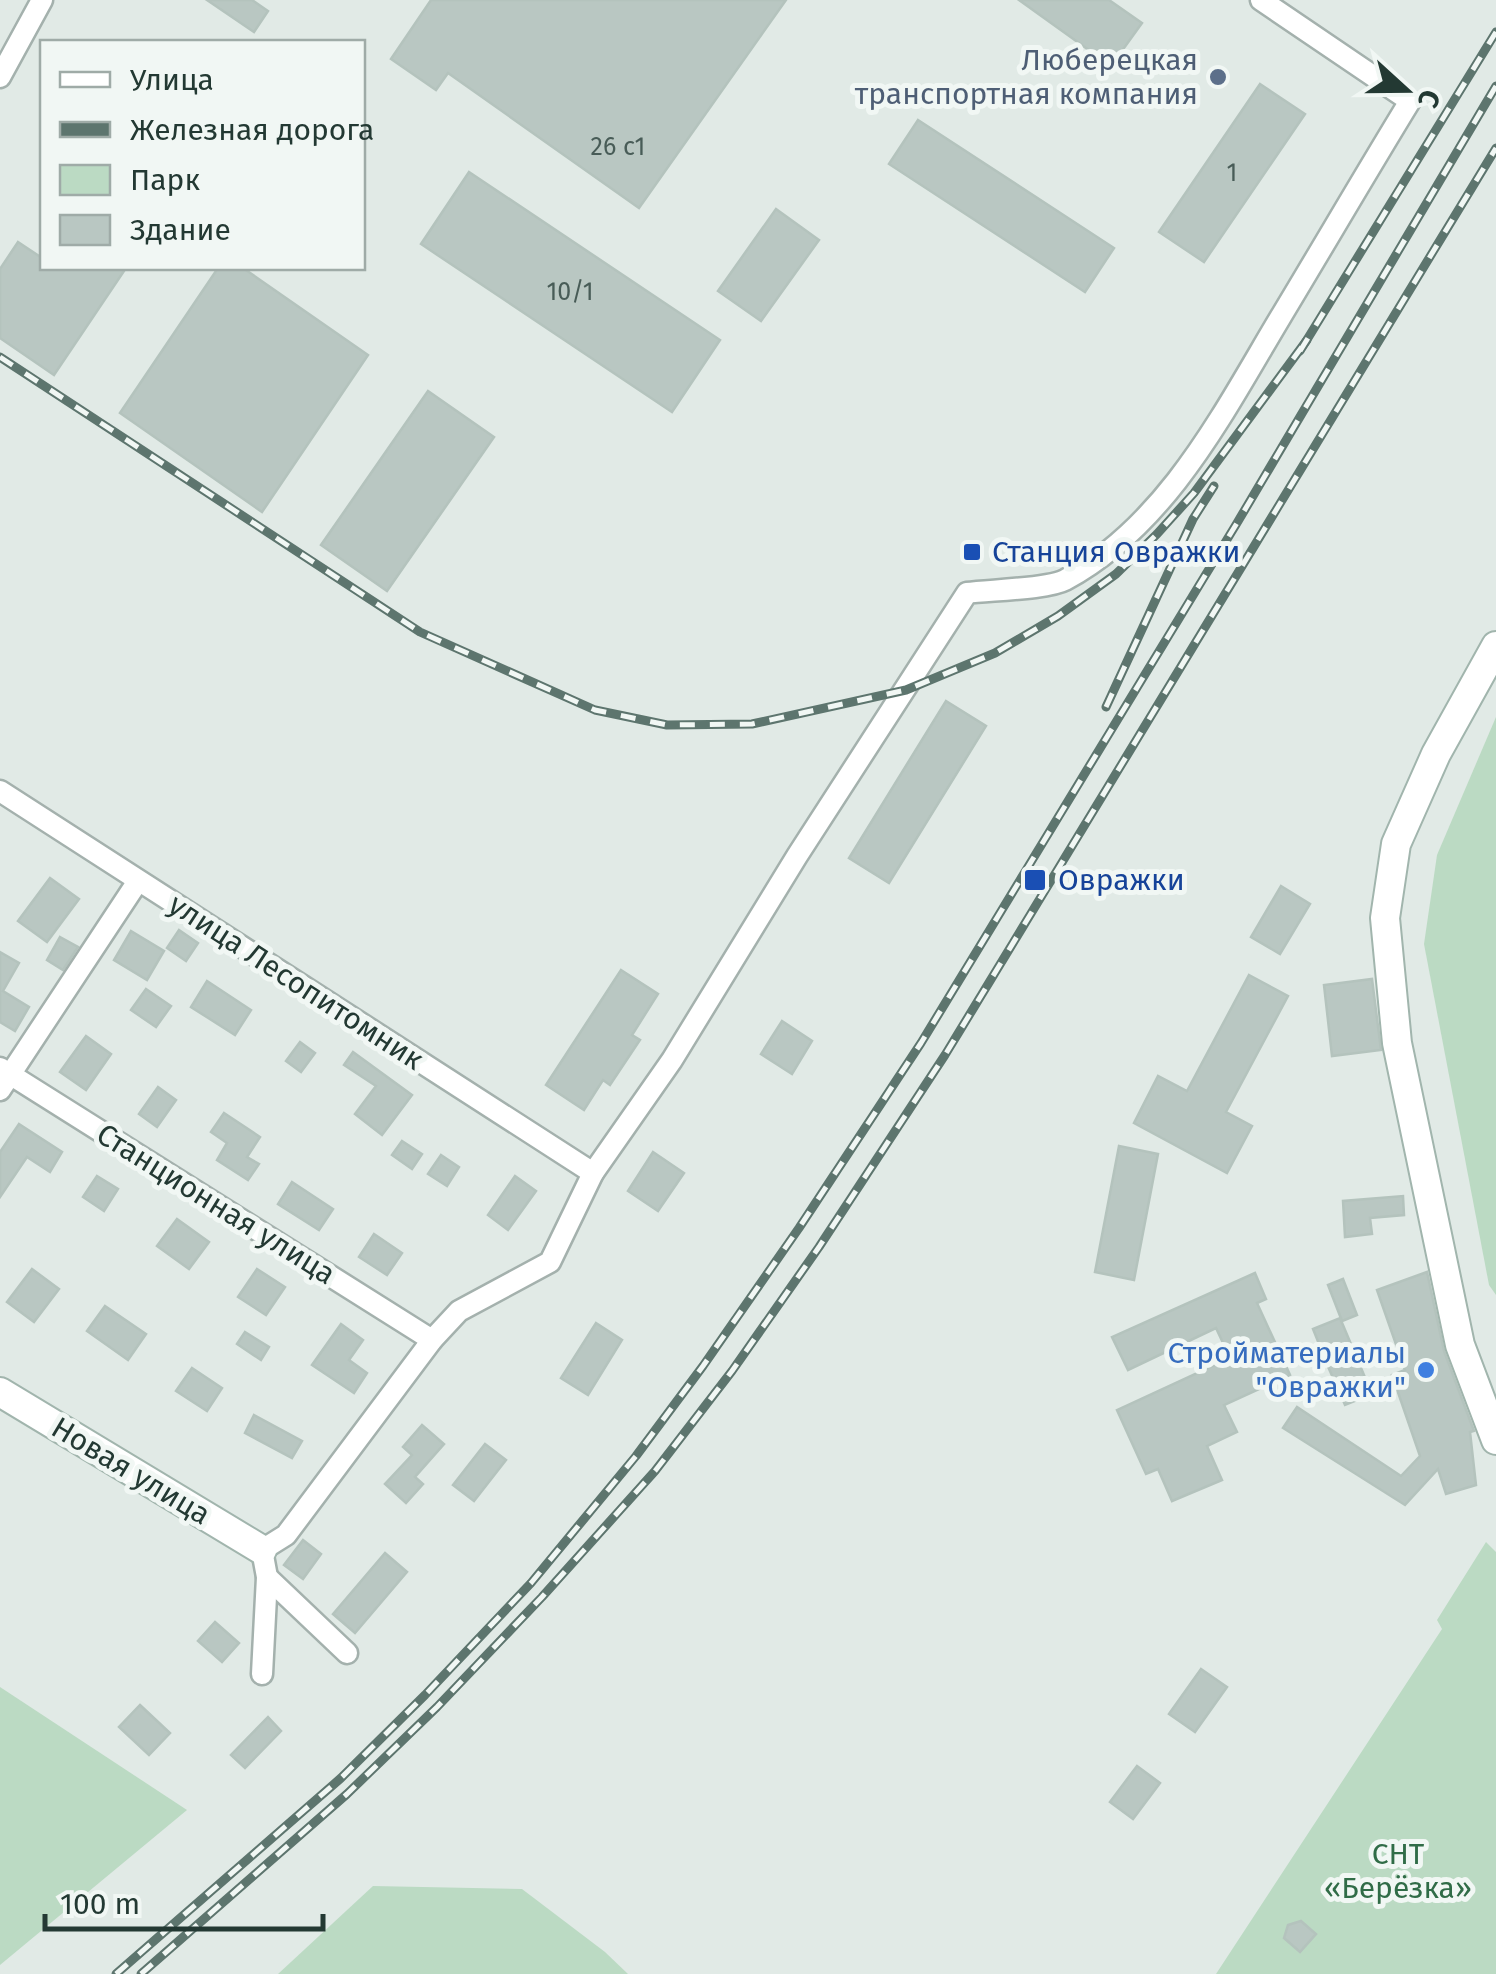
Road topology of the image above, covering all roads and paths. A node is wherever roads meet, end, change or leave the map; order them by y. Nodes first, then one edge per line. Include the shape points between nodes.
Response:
1 (42, 0) edge
2 (1262, 0) edge
3 (0, 77) edge
4 (1496, 646) edge
5 (0, 791) edge
6 (138, 881) junction
7 (4, 1078) edge
8 (594, 1173) junction
9 (432, 1340) junction
10 (0, 1392) edge
11 (1496, 1440) edge
12 (264, 1563) junction
13 (348, 1653) dead end
14 (262, 1674) dead end

1 - 3 street
2 - 8 street via 1410,101 1208,438 1164,495 1114,548 1061,582 967,593
4 - 11 main road via 1396,844 1385,918 1397,1043 1460,1346
5 - 6 street, улица Лесопитомник
6 - 7 street
6 - 8 street, улица Лесопитомник
7 - 9 street, Станционная улица
8 - 9 street via 550,1262 458,1311
9 - 12 street
10 - 12 main road, Новая улица
12 - 13 street
12 - 14 street

